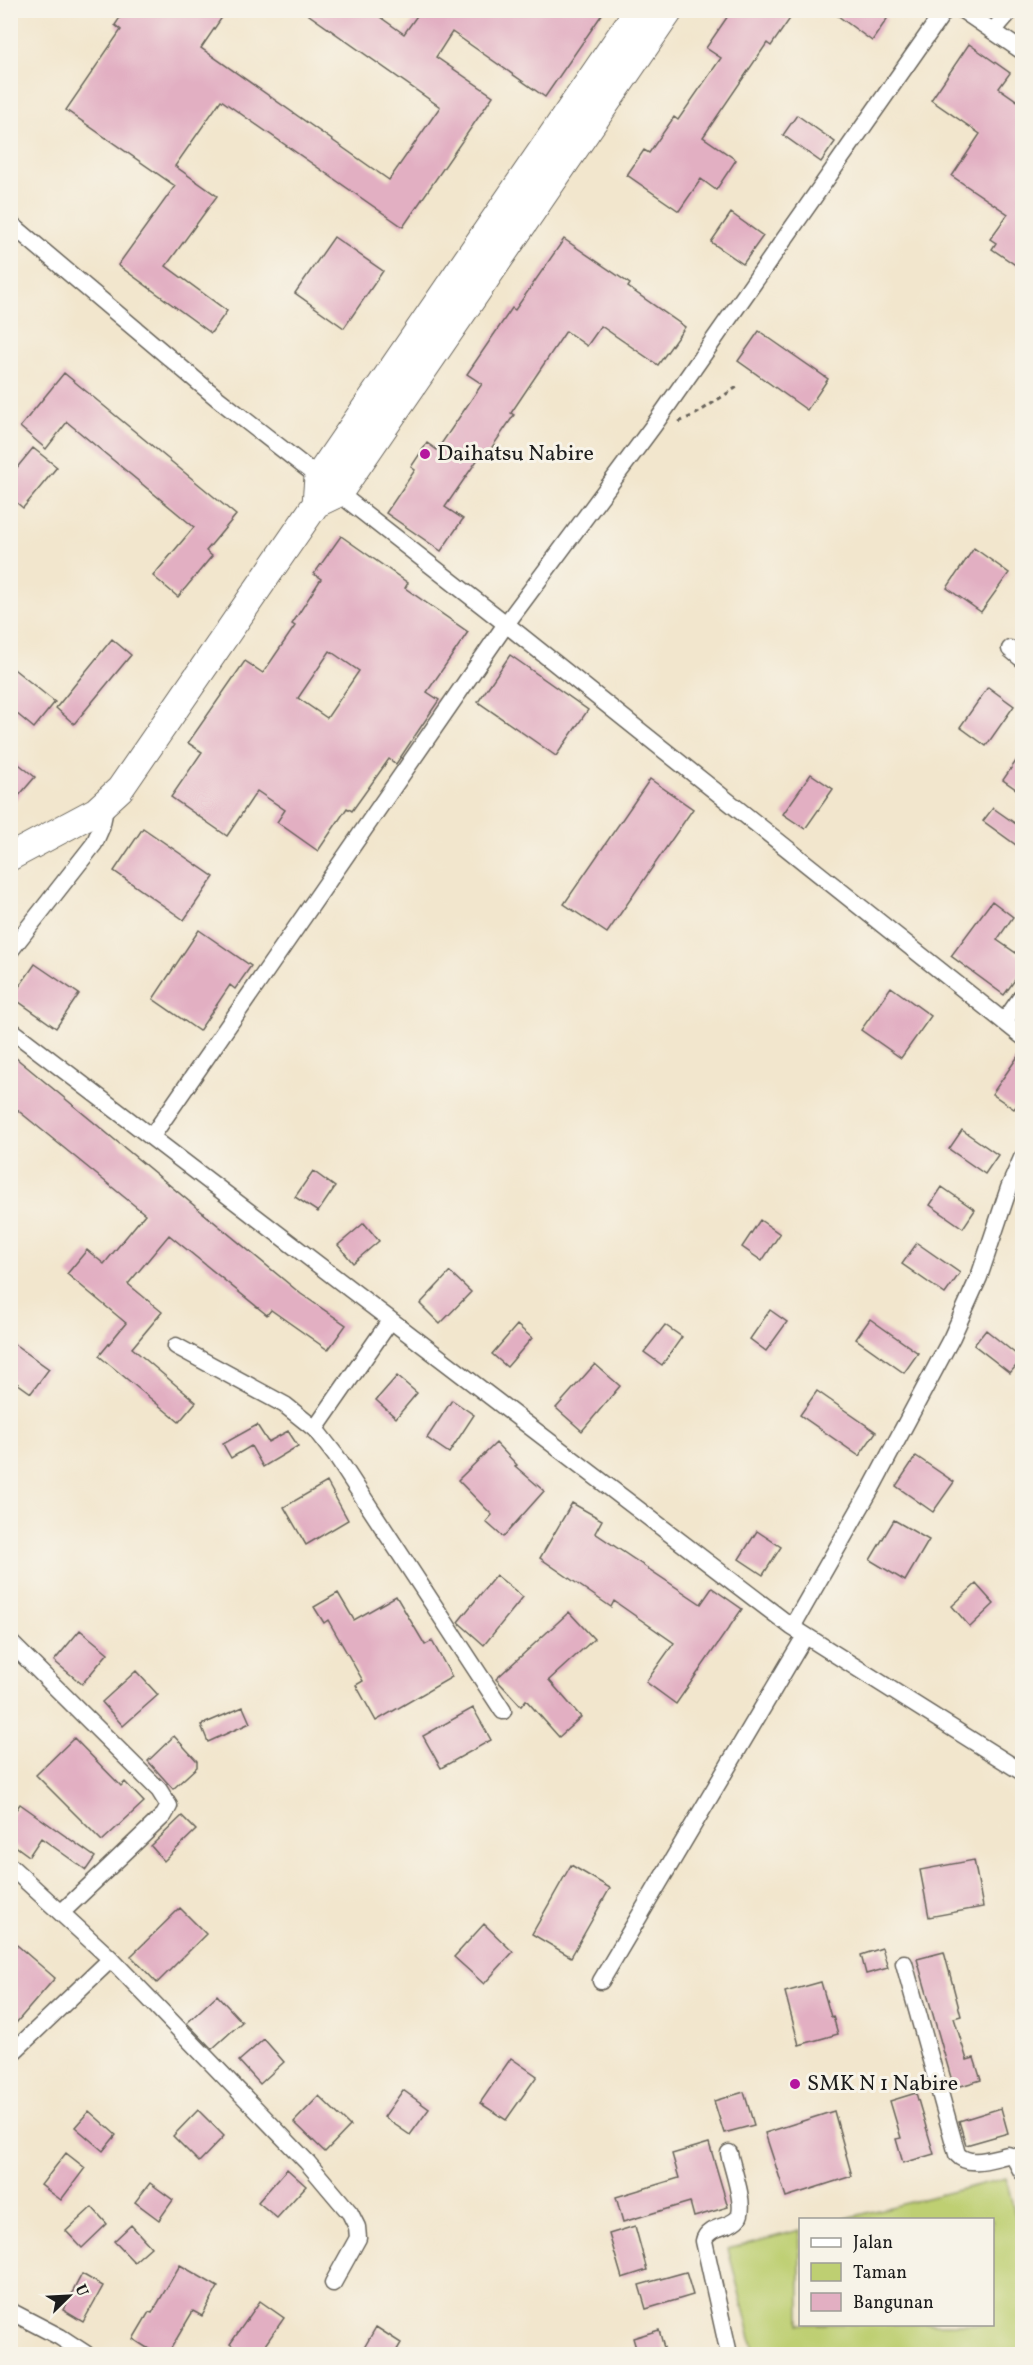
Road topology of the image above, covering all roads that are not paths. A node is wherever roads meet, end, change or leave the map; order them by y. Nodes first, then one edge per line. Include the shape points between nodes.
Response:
1 (638, 10) edge
2 (670, 10) edge
3 (945, 10) edge
4 (962, 10) edge
5 (1011, 10) edge
6 (993, 31) junction
7 (1023, 51) edge
8 (10, 223) edge
9 (324, 491) junction
10 (506, 624) junction
11 (106, 804) junction
12 (10, 857) edge
13 (10, 951) edge
14 (1023, 996) edge
15 (1004, 1022) junction
16 (10, 1029) edge
17 (1023, 1036) edge
18 (152, 1136) junction
19 (1023, 1158) edge
20 (390, 1321) junction
21 (176, 1346) dead end
22 (315, 1429) junction
23 (798, 1631) junction
24 (10, 1642) edge
25 (503, 1710) dead end
26 (1023, 1772) edge
27 (10, 1866) edge
28 (62, 1912) junction
29 (111, 1959) junction
30 (904, 1963) dead end
31 (601, 1981) dead end
32 (10, 2055) edge
33 (729, 2153) dead end
34 (1023, 2172) edge
35 (333, 2283) dead end
36 (10, 2311) edge
37 (86, 2355) edge
38 (729, 2355) edge

1 - 9 main road
2 - 9 main road
3 - 10 street via 654,425
4 - 6 street
5 - 6 street
6 - 7 street
8 - 9 street
9 - 10 street
9 - 11 main road
10 - 15 street
10 - 18 street
11 - 12 main road
11 - 13 street via 94,844
14 - 15 street
15 - 17 street
16 - 18 street
18 - 20 street
19 - 23 street via 952,1337
20 - 22 street
20 - 23 street
21 - 22 street via 285,1405
22 - 25 street
23 - 26 street
23 - 31 street
24 - 28 street via 159,1790 169,1806
27 - 28 street
28 - 29 street
29 - 32 street
29 - 35 street via 307,2162 350,2213 358,2238
30 - 34 street via 957,2154 974,2162 1008,2155 1014,2157
33 - 38 street via 740,2214 735,2221 710,2232 704,2241
36 - 37 street

